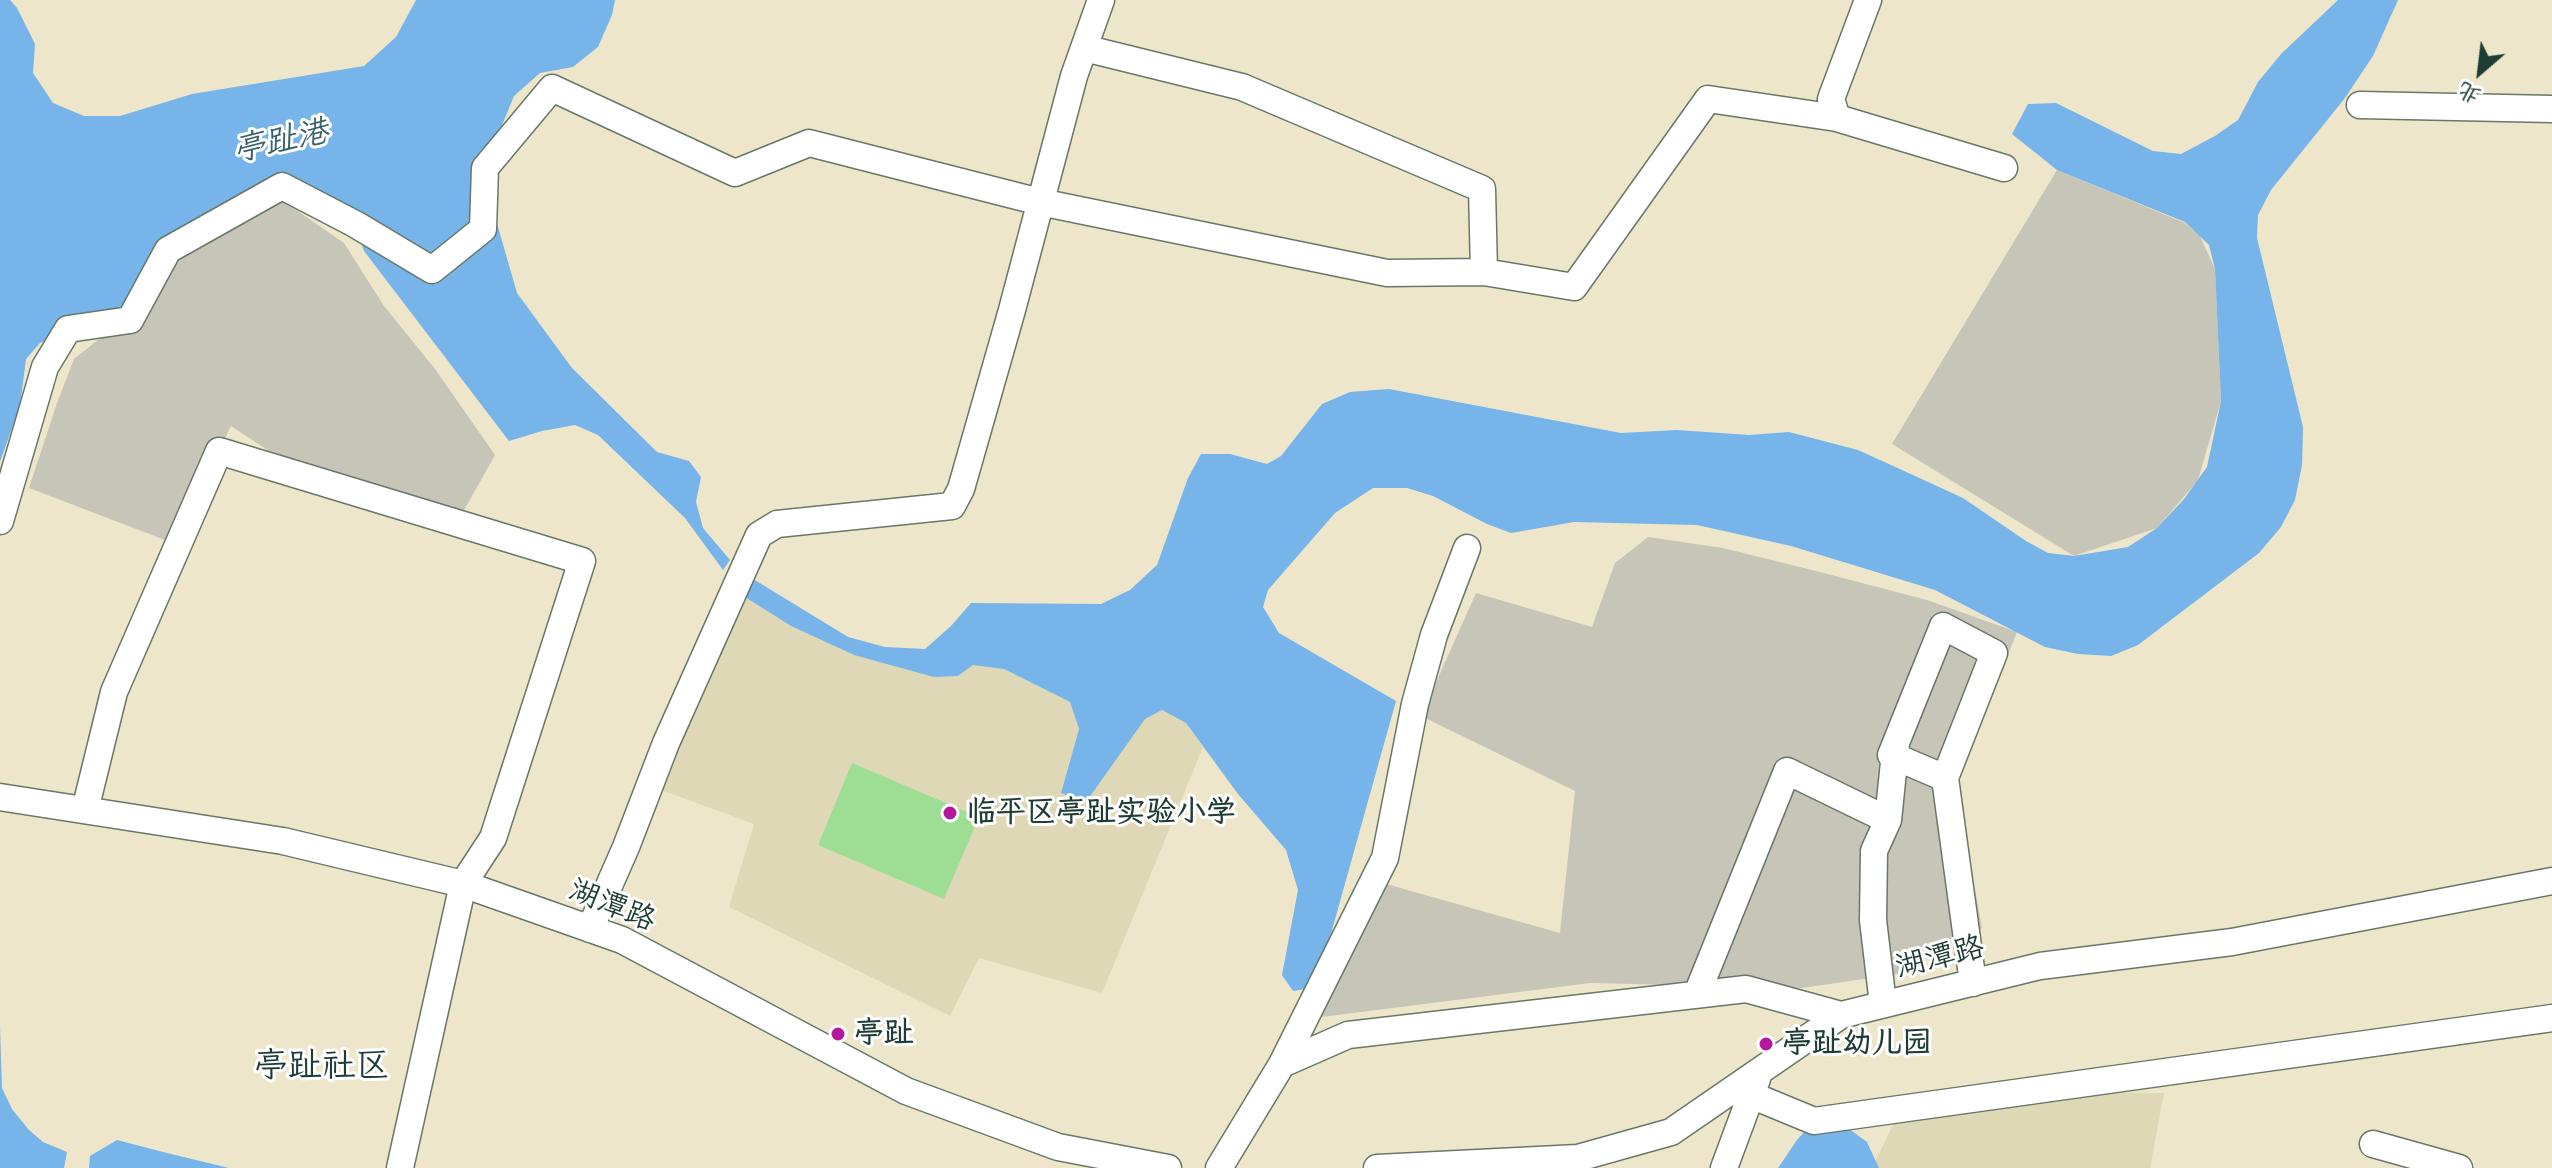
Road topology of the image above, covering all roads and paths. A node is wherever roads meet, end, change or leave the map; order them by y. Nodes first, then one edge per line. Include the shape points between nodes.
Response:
1 (1101, 0) edge
2 (1868, 0) edge
3 (1084, 48) junction
4 (2360, 105) dead end
5 (2552, 109) edge
6 (1837, 118) junction
7 (2004, 168) dead end
8 (1040, 202) junction
9 (1484, 272) junction
10 (0, 521) edge
11 (1467, 548) dead end
12 (1895, 750) junction
13 (1945, 778) junction
14 (0, 797) edge
15 (85, 810) junction
16 (1888, 820) junction
17 (2552, 881) edge
18 (463, 884) junction
19 (590, 929) junction
20 (1973, 983) junction
21 (1697, 994) junction
22 (1883, 1004) junction
23 (1841, 1015) junction
24 (2552, 1018) edge
25 (1282, 1064) junction
26 (1756, 1084) junction
27 (2373, 1144) dead end
28 (400, 1168) edge
29 (1168, 1168) edge
30 (1219, 1168) edge
31 (1377, 1168) edge
32 (1724, 1168) edge
33 (2459, 1168) edge

1 - 3 street
2 - 6 street via 1831,99
3 - 8 street
3 - 9 street via 1242,87 1482,189
4 - 5 street
6 - 7 street
6 - 9 street via 1708,99 1574,287
8 - 9 street via 1387,273
8 - 10 street via 809,143 735,173 552,88 485,168 483,229 432,270 282,186 168,250 130,320 68,329 45,367
8 - 19 street via 952,506 777,524 759,535
11 - 25 street via 1426,662 1385,858
12 - 13 street
12 - 13 street via 1943,626 1994,653
12 - 16 street
13 - 20 street
14 - 15 street, 湖潭路
15 - 18 street, 湖潭路 via 283,841
15 - 18 street via 114,692 219,451 582,561 493,838
16 - 21 street via 1787,771
16 - 22 street via 1874,851 1873,920
17 - 20 street, 湖潭路 via 2232,942 2040,966
18 - 19 street, 湖潭路
18 - 28 street
19 - 29 street, 湖潭路 via 622,940 906,1091 1058,1147
20 - 22 street, 湖潭路
21 - 23 street via 1746,989
21 - 25 street via 1348,1035
22 - 23 street, 湖潭路
23 - 26 street, 湖潭路
24 - 26 street via 1814,1121
25 - 30 street
26 - 31 street, 湖潭路 via 1671,1132 1578,1158
26 - 32 street
27 - 33 street

